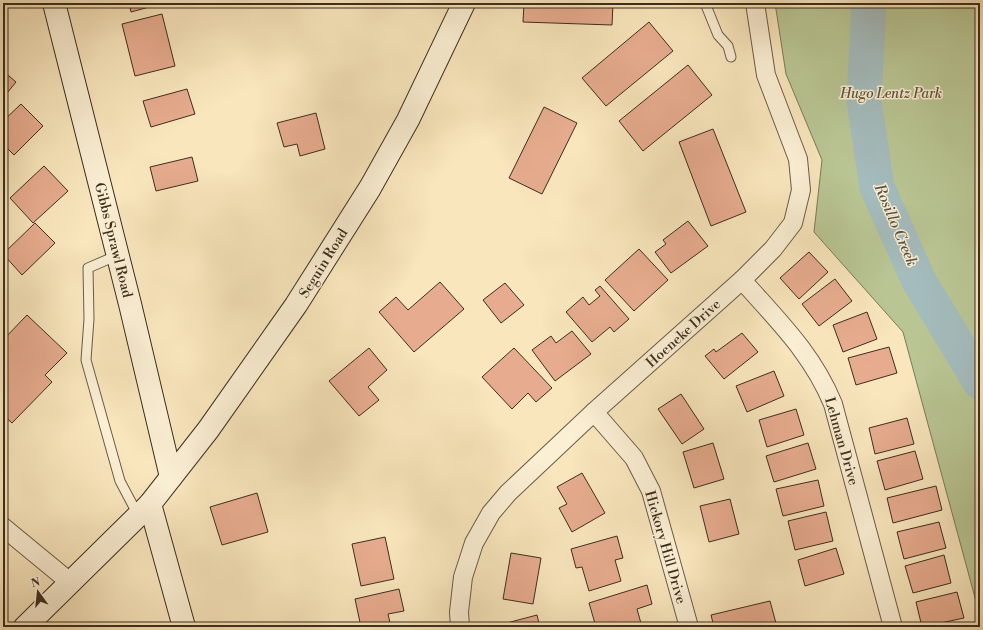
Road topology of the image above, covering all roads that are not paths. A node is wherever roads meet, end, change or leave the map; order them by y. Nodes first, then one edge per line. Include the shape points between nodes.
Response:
1 (54, 3) edge
2 (464, 3) edge
3 (705, 3) edge
4 (755, 3) edge
5 (731, 57) dead end
6 (118, 255) junction
7 (742, 280) junction
8 (594, 412) junction
9 (171, 477) junction
10 (144, 510) junction
11 (3, 527) edge
12 (71, 583) junction
13 (25, 627) edge
14 (184, 627) edge
15 (460, 627) edge
16 (689, 627) edge
17 (893, 627) edge

1 - 6 street, Gibbs Sprawl Road
2 - 9 street, Seguin Road via 408,120 370,188 296,305 208,430
3 - 5 lane via 718,35 728,46
4 - 7 street, Hoeneke Drive via 766,75 798,159 801,190 793,223 774,249
6 - 9 street, Gibbs Sprawl Road
6 - 10 lane via 88,268 89,319 86,360 120,481
7 - 8 street, Hoeneke Drive
7 - 17 street, Lehman Drive via 806,353 826,386
8 - 15 street, Hoeneke Drive via 508,493 491,513 474,544 463,577
8 - 16 street, Hickory Hill Drive via 634,458 651,491
9 - 10 street, Seguin Road
10 - 12 street, Seguin Road
10 - 14 street
11 - 12 street
12 - 13 street, Seguin Road

